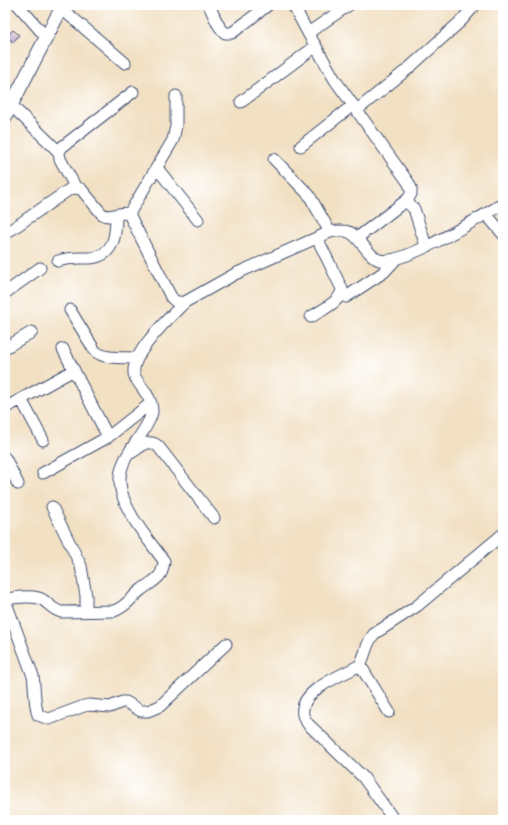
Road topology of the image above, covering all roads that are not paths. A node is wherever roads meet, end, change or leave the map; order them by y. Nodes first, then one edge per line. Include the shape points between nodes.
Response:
1 (18, 5) edge
2 (209, 5) edge
3 (268, 5) edge
4 (294, 5) edge
5 (349, 5) edge
6 (475, 5) edge
7 (62, 7) edge
8 (308, 33) junction
9 (46, 37) junction
10 (316, 46) junction
11 (125, 62) dead end
12 (133, 92) dead end
13 (176, 96) dead end
14 (242, 102) dead end
15 (11, 105) junction
16 (355, 108) junction
17 (5, 117) edge
18 (301, 146) dead end
19 (59, 152) junction
20 (274, 159) dead end
21 (157, 168) junction
22 (76, 188) junction
23 (408, 199) junction
24 (503, 204) edge
25 (129, 214) junction
26 (486, 214) junction
27 (116, 215) junction
28 (198, 220) dead end
29 (330, 232) junction
30 (5, 234) edge
31 (503, 234) edge
32 (316, 238) junction
33 (357, 238) junction
34 (426, 246) junction
35 (396, 259) junction
36 (58, 261) dead end
37 (40, 268) dead end
38 (5, 293) edge
39 (346, 296) dead end
40 (185, 302) junction
41 (70, 310) dead end
42 (311, 317) dead end
43 (32, 332) dead end
44 (5, 348) edge
45 (63, 349) dead end
46 (137, 358) junction
47 (74, 370) junction
48 (21, 399) junction
49 (151, 403) junction
50 (5, 408) edge
51 (108, 437) junction
52 (43, 440) dead end
53 (127, 456) junction
54 (5, 458) edge
55 (43, 473) dead end
56 (18, 484) dead end
57 (52, 508) dead end
58 (214, 518) dead end
59 (503, 534) edge
60 (5, 599) edge
61 (86, 611) junction
62 (226, 644) dead end
63 (360, 665) junction
64 (389, 712) dead end
65 (394, 820) edge

1 - 9 street
2 - 3 street via 215,21 225,33 232,32
4 - 8 street
5 - 8 street
6 - 16 street via 409,68
7 - 9 street
7 - 11 street
8 - 10 street
9 - 15 street
10 - 14 street
10 - 16 street via 335,80
12 - 19 street
13 - 21 street via 175,135
15 - 17 street
15 - 19 street
16 - 18 street
16 - 23 street via 408,182 411,188
19 - 22 street via 60,159
20 - 29 street via 309,195
21 - 25 street
21 - 28 street
22 - 27 street via 81,189 102,214 110,217
22 - 30 street via 70,189
23 - 33 street
23 - 34 street via 408,203 414,208
24 - 26 street
25 - 27 street via 125,212
25 - 40 street via 171,297 175,302
26 - 31 street
26 - 34 street
27 - 36 street via 116,232 110,248 103,254 91,258
29 - 32 street
29 - 33 street via 348,231
32 - 40 street via 235,274
32 - 42 street via 342,289 342,294
33 - 35 street via 372,256 387,261
34 - 35 street
35 - 39 street via 384,272
37 - 38 street
40 - 46 street via 156,332
41 - 46 street via 99,355
43 - 44 street
45 - 47 street
46 - 49 street via 134,374
47 - 48 street
47 - 51 street
48 - 50 street
48 - 52 street
49 - 51 street
49 - 53 street via 152,412 148,421
51 - 55 street
53 - 58 street via 147,442 153,442
53 - 61 street via 121,471 122,493 128,509 164,561 163,569 159,576 120,609
54 - 56 street
57 - 61 street via 81,566
59 - 63 street via 417,606 374,634 369,640
60 - 61 street via 33,597 41,599 61,612
60 - 62 street via 33,676 38,715 49,719 89,705 110,707 126,702 142,711 155,709
63 - 64 street
63 - 65 street via 318,688 309,696 303,715 308,724 363,777

